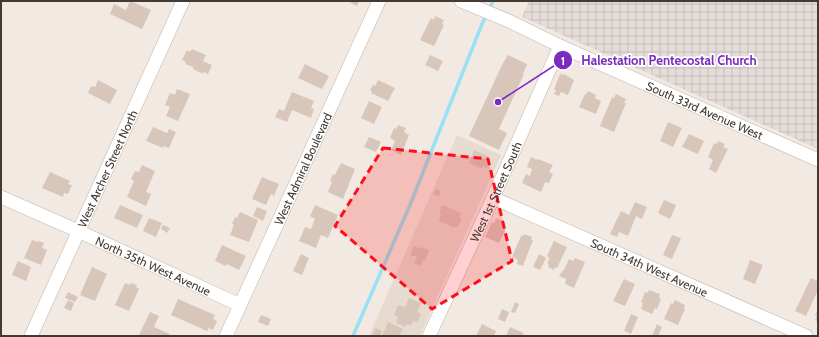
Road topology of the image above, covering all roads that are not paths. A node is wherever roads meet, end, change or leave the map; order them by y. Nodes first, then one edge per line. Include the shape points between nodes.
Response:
1 (183, 1) edge
2 (379, 1) edge
3 (466, 3) edge
4 (560, 46) junction
5 (818, 160) edge
6 (1, 197) edge
7 (493, 198) junction
8 (78, 231) junction
9 (240, 305) junction
10 (32, 336) edge
11 (226, 336) edge
12 (429, 336) edge
13 (806, 336) edge

1 - 8 street, West Archer Street North
2 - 9 street, West Admiral Boulevard
3 - 4 street, South 33rd Avenue West
4 - 5 street, South 33rd Avenue West
4 - 7 street, West 1st Street South
6 - 8 street, North 35th West Avenue
7 - 12 street, West 1st Street South
7 - 13 street, South 34th West Avenue
8 - 9 street, North 35th West Avenue
8 - 10 street, West Archer Street North
9 - 11 street, West Admiral Boulevard

